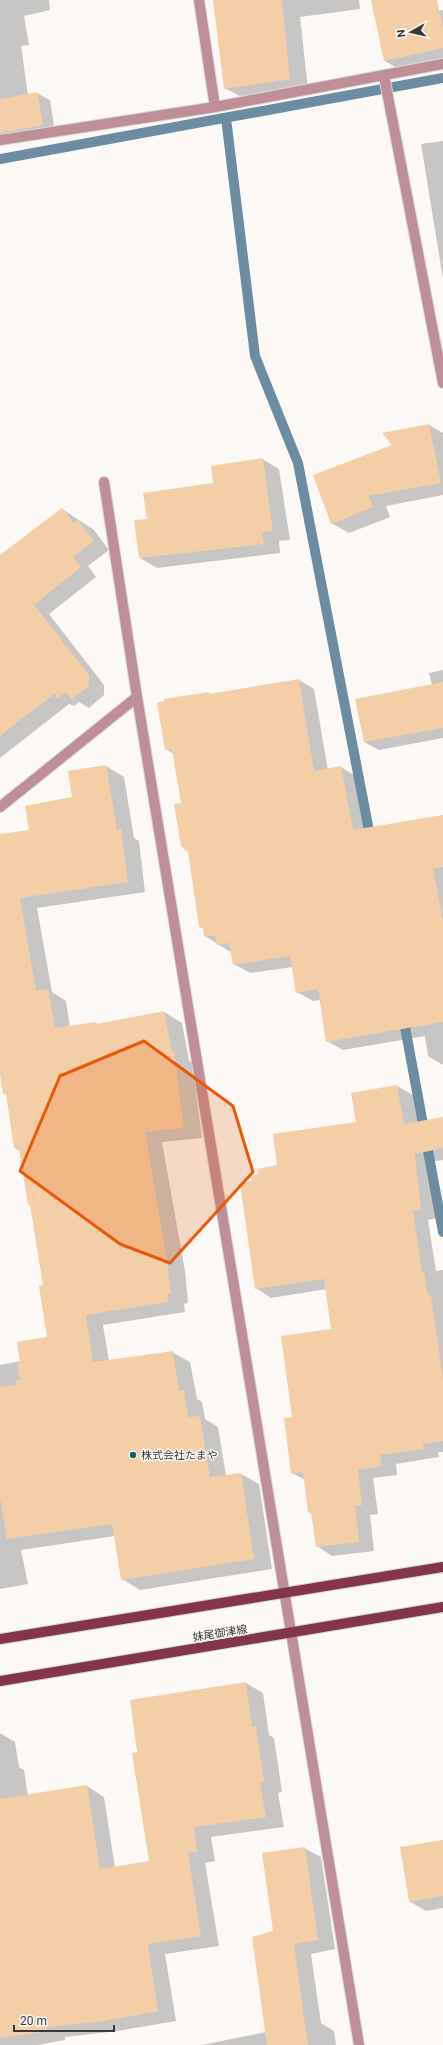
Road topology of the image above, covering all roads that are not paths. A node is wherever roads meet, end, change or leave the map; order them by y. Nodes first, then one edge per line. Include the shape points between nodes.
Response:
1 (199, 0) edge
2 (443, 64) edge
3 (385, 79) junction
4 (215, 107) junction
5 (0, 140) edge
6 (443, 383) edge
7 (104, 482) dead end
8 (137, 697) junction
9 (0, 806) edge
10 (443, 1567) edge
11 (285, 1593) junction
12 (443, 1607) edge
13 (292, 1633) junction
14 (0, 1639) edge
15 (0, 1682) edge
16 (359, 2045) edge

1 - 4 street
2 - 3 street
3 - 4 street
3 - 6 street
4 - 5 street
7 - 8 street
8 - 9 street
8 - 11 street
10 - 11 main road
11 - 13 street
11 - 14 main road
12 - 13 main road, 妹尾御津線
13 - 15 main road, 妹尾御津線
13 - 16 street

